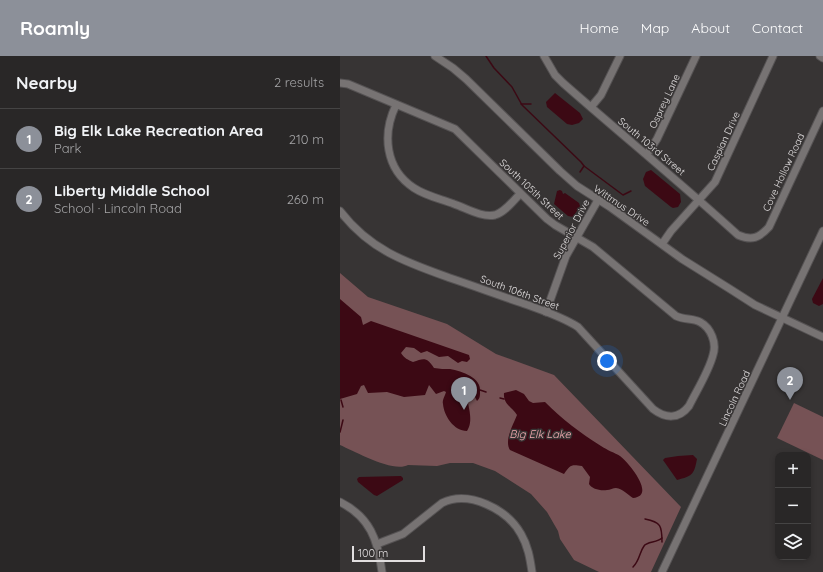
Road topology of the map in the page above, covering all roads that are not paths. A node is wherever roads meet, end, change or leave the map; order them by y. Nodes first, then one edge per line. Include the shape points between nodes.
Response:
1 (435, 56) edge
2 (544, 56) edge
3 (620, 56) edge
4 (696, 56) edge
5 (773, 56) edge
6 (820, 56) edge
7 (823, 58) edge
8 (340, 83) edge
9 (396, 105) junction
10 (591, 108) junction
11 (823, 111) edge
12 (647, 154) junction
13 (520, 194) junction
14 (598, 200) junction
15 (699, 200) junction
16 (340, 211) edge
17 (823, 231) edge
18 (576, 238) junction
19 (756, 238) joint
20 (662, 244) junction
21 (546, 312) junction
22 (782, 318) junction
23 (823, 337) edge
24 (676, 416) joint
25 (340, 502) edge
26 (377, 544) junction
27 (382, 572) edge
28 (532, 572) edge
29 (662, 572) edge

1 - 14 street, Wittmus Drive via 466,79 560,171
2 - 10 street, South 103rd Street via 555,75
3 - 10 street via 604,89
4 - 12 street, Osprey Lane via 657,139
5 - 15 street, Caspian Drive via 715,182
6 - 7 street
8 - 9 street, South 105th Street
9 - 13 street, South 105th Street via 455,129
9 - 13 street via 388,129 389,151 397,171 411,186 488,215 499,213
10 - 12 street, South 103rd Street
11 - 19 street, Cove Hollow Road via 769,227
12 - 15 street, South 103rd Street
13 - 18 street, South 105th Street via 547,219
14 - 18 street, Superior Drive
14 - 20 street, Wittmus Drive
15 - 19 street, South 103rd Street via 738,235
15 - 20 street, Caspian Drive
16 - 21 street, South 106th Street via 369,241 389,254
17 - 22 street, Lincoln Road
18 - 21 street, Superior Drive via 566,256
18 - 24 street, South 105th Street via 593,247 676,316 702,323 712,337 714,354 689,406
20 - 22 street, Wittmus Drive via 755,305
21 - 24 street, South 106th Street via 578,327 654,409 670,417
22 - 23 street, Wittmus Drive
22 - 29 street, Lincoln Road
25 - 26 street via 360,515 371,528
26 - 27 street
26 - 28 street via 404,533 448,500 472,500 501,512 511,521 527,545

